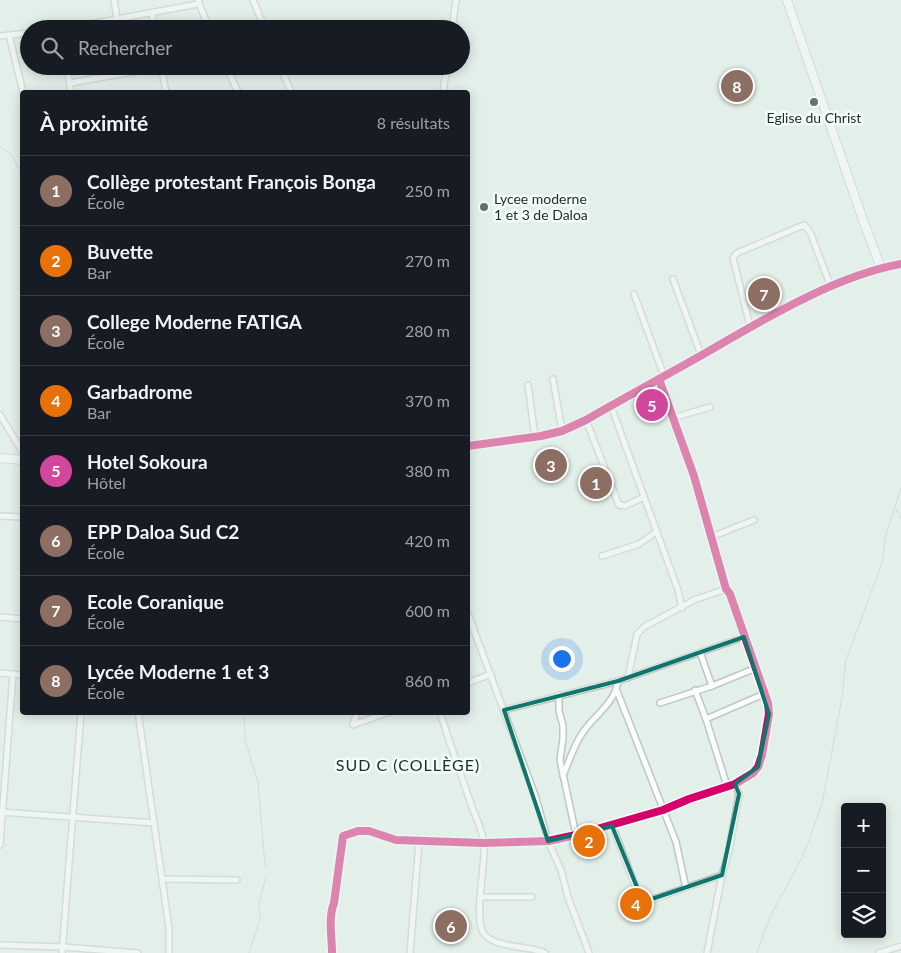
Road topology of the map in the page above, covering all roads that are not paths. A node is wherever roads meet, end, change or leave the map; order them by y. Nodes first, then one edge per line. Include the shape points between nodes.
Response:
1 (114, 0) edge
2 (253, 0) edge
3 (456, 0) edge
4 (787, 0) edge
5 (198, 2) edge
6 (152, 13) junction
7 (117, 19) junction
8 (112, 20) edge
9 (153, 20) edge
10 (205, 20) edge
11 (261, 20) edge
12 (453, 20) edge
13 (20, 34) edge
14 (9, 35) junction
15 (0, 36) edge
16 (69, 75) edge
17 (113, 75) edge
18 (163, 75) edge
19 (230, 75) edge
20 (284, 75) edge
21 (446, 75) edge
22 (70, 83) junction
23 (23, 90) edge
24 (71, 90) edge
25 (166, 90) edge
26 (237, 90) edge
27 (290, 90) edge
28 (443, 90) edge
29 (901, 264) edge
30 (881, 268) junction
31 (673, 279) dead end
32 (830, 287) junction
33 (634, 294) dead end
34 (750, 326) junction
35 (701, 355) junction
36 (662, 377) junction
37 (553, 379) dead end
38 (528, 385) dead end
39 (611, 406) junction
40 (710, 407) dead end
41 (0, 415) edge
42 (673, 418) junction
43 (586, 420) junction
44 (562, 431) junction
45 (535, 437) junction
46 (470, 446) edge
47 (20, 448) edge
48 (0, 458) edge
49 (20, 460) edge
50 (644, 497) junction
51 (0, 516) edge
52 (20, 517) edge
53 (754, 520) dead end
54 (656, 532) junction
55 (711, 536) junction
56 (602, 556) dead end
57 (726, 589) junction
58 (682, 608) junction
59 (0, 617) edge
60 (20, 619) edge
61 (470, 619) edge
62 (744, 637) junction
63 (700, 652) junction
64 (756, 668) junction
65 (0, 673) edge
66 (13, 674) junction
67 (491, 674) junction
68 (20, 675) edge
69 (628, 678) junction
70 (618, 681) junction
71 (470, 682) edge
72 (712, 686) junction
73 (695, 690) junction
74 (617, 691) junction
75 (764, 694) junction
76 (559, 696) junction
77 (660, 703) dead end
78 (504, 710) junction
79 (81, 715) edge
80 (138, 715) edge
81 (356, 715) edge
82 (381, 715) edge
83 (441, 715) edge
84 (706, 719) junction
85 (563, 776) junction
86 (735, 784) junction
87 (727, 786) junction
88 (663, 810) junction
89 (1, 812) edge
90 (74, 817) junction
91 (154, 823) junction
92 (612, 825) junction
93 (576, 835) junction
94 (419, 841) junction
95 (548, 841) junction
96 (484, 843) junction
97 (0, 845) edge
98 (722, 875) junction
99 (162, 879) junction
100 (237, 880) dead end
101 (686, 888) junction
102 (480, 897) junction
103 (532, 897) dead end
104 (0, 945) edge
105 (901, 946) edge
106 (62, 950) edge
107 (138, 953) edge
108 (169, 953) edge
109 (332, 953) edge
110 (410, 953) edge
111 (545, 953) edge
112 (589, 953) edge
113 (707, 953) edge
114 (879, 953) edge

1 - 7 street
2 - 11 street
3 - 12 street
4 - 30 street
5 - 6 street
5 - 10 street
6 - 7 street
6 - 9 street
7 - 8 street
13 - 14 street
14 - 15 street
14 - 23 street
16 - 22 street
17 - 22 street
18 - 25 street
19 - 26 street
20 - 27 street
21 - 28 street
22 - 24 street
29 - 30 street
30 - 32 street
31 - 35 street
32 - 34 street
32 - 34 street via 808,228 804,225 737,253 733,258
33 - 36 street
34 - 35 street
35 - 36 street
36 - 39 street
36 - 42 street
37 - 44 street
38 - 45 street
39 - 43 street
39 - 50 street
40 - 42 street
41 - 47 street
42 - 55 street
43 - 44 street
43 - 50 street via 619,505 625,506
44 - 45 street
45 - 46 street
48 - 49 street
50 - 54 street
51 - 52 street
53 - 55 street
54 - 56 street via 639,544
54 - 58 street
55 - 57 street
57 - 58 street via 694,600
57 - 62 street
58 - 69 street via 649,624 638,634
59 - 60 street
61 - 67 street
62 - 63 street
62 - 64 street
63 - 69 street
63 - 72 street
64 - 72 street
64 - 75 street
65 - 66 street
66 - 68 street
66 - 89 street
67 - 71 street
67 - 78 street
69 - 70 street
70 - 74 street
70 - 76 street
72 - 73 street
73 - 77 street
73 - 84 street
74 - 85 street via 582,734
74 - 88 street
75 - 84 street
75 - 86 street via 769,712 760,761 749,777
76 - 78 street
76 - 85 street
78 - 95 street
79 - 90 street
80 - 91 street
81 - 82 street via 353,725
83 - 96 street
84 - 87 street
85 - 93 street
86 - 87 street
86 - 98 street via 738,794
87 - 88 street
88 - 92 street
88 - 101 street via 679,852
89 - 90 street
89 - 97 street
90 - 91 street
90 - 106 street
91 - 99 street
92 - 93 street
92 - 101 street via 641,901
93 - 95 street
94 - 96 street
94 - 109 street via 396,840 365,831 342,836 334,904 330,913
94 - 110 street
95 - 96 street
95 - 112 street
96 - 102 street
98 - 101 street
98 - 113 street
99 - 100 street
99 - 108 street
102 - 103 street
102 - 111 street via 480,927 485,935 491,940
104 - 106 street
105 - 114 street
106 - 107 street

